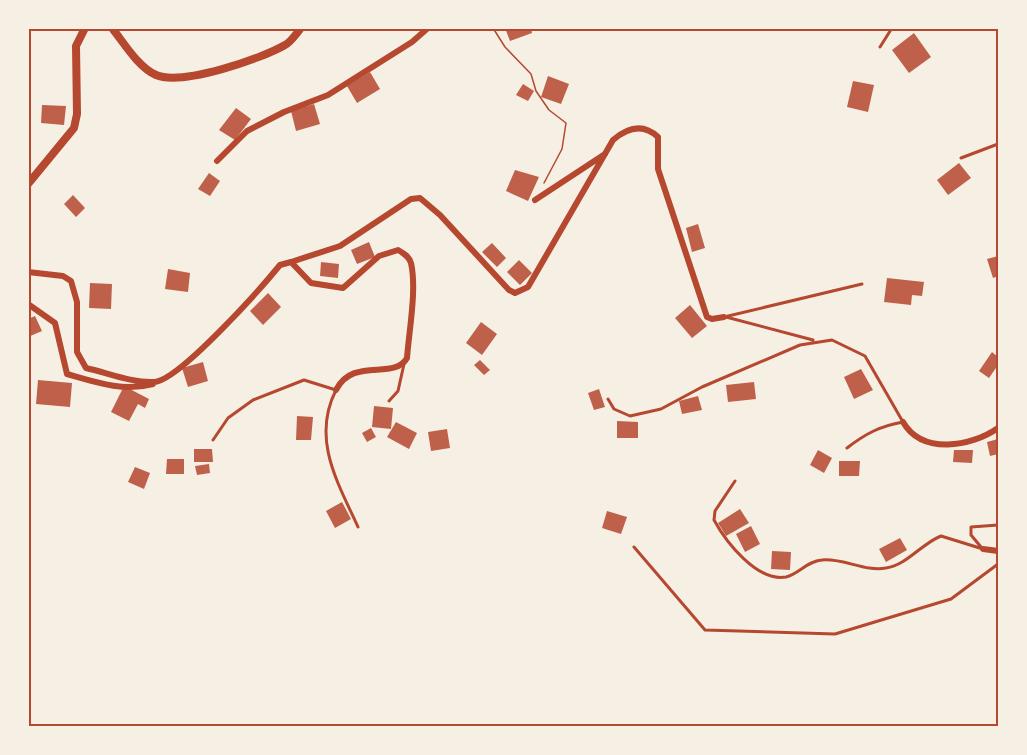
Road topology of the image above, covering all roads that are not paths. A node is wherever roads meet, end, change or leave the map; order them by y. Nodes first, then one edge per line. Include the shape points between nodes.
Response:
1 (85, 28) edge
2 (111, 28) edge
3 (301, 28) edge
4 (428, 28) edge
5 (892, 28) edge
6 (880, 47) dead end
7 (999, 144) edge
8 (608, 152) junction
9 (961, 158) dead end
10 (217, 161) dead end
11 (28, 184) edge
12 (535, 200) dead end
13 (291, 262) junction
14 (28, 272) edge
15 (862, 284) dead end
16 (28, 304) edge
17 (724, 317) junction
18 (815, 341) junction
19 (404, 364) junction
20 (157, 382) junction
21 (336, 390) junction
22 (608, 399) dead end
23 (389, 401) dead end
24 (903, 422) junction
25 (999, 428) edge
26 (213, 440) dead end
27 (847, 448) dead end
28 (735, 481) dead end
29 (999, 525) edge
30 (358, 527) dead end
31 (634, 547) dead end
32 (982, 549) junction
33 (999, 551) edge
34 (999, 564) edge

1 - 11 street via 76,46 74,128
2 - 3 street via 138,61 157,75 175,77 230,67 287,44
4 - 10 street via 328,95 247,131
5 - 6 lane
7 - 9 lane
8 - 12 street
8 - 13 street via 522,292 509,290 420,198 411,199 340,246
8 - 17 street via 613,140 634,128 651,130 658,137 658,169 707,316
13 - 19 street via 310,283 342,288 378,256 398,250 405,254 411,261 412,293
13 - 20 street via 280,266 186,363
14 - 20 street via 63,276 71,281 77,302 77,352 86,368
15 - 17 lane
16 - 20 street via 55,323 67,374 109,386 142,387
17 - 18 lane
18 - 22 lane via 702,387 661,410 630,416 614,409
18 - 24 lane via 832,340 865,357
19 - 21 street via 353,372 341,379
19 - 23 lane via 398,391
21 - 26 lane via 304,380 253,400 228,418
21 - 30 lane via 327,418 329,463
24 - 25 street via 909,432 936,444 955,445
24 - 27 lane via 884,425
28 - 32 lane via 715,511 714,520 742,556 770,576 784,577 823,560 886,568 941,536
29 - 32 lane via 971,527 971,535
31 - 34 lane via 705,630 835,634 951,599
32 - 33 street

